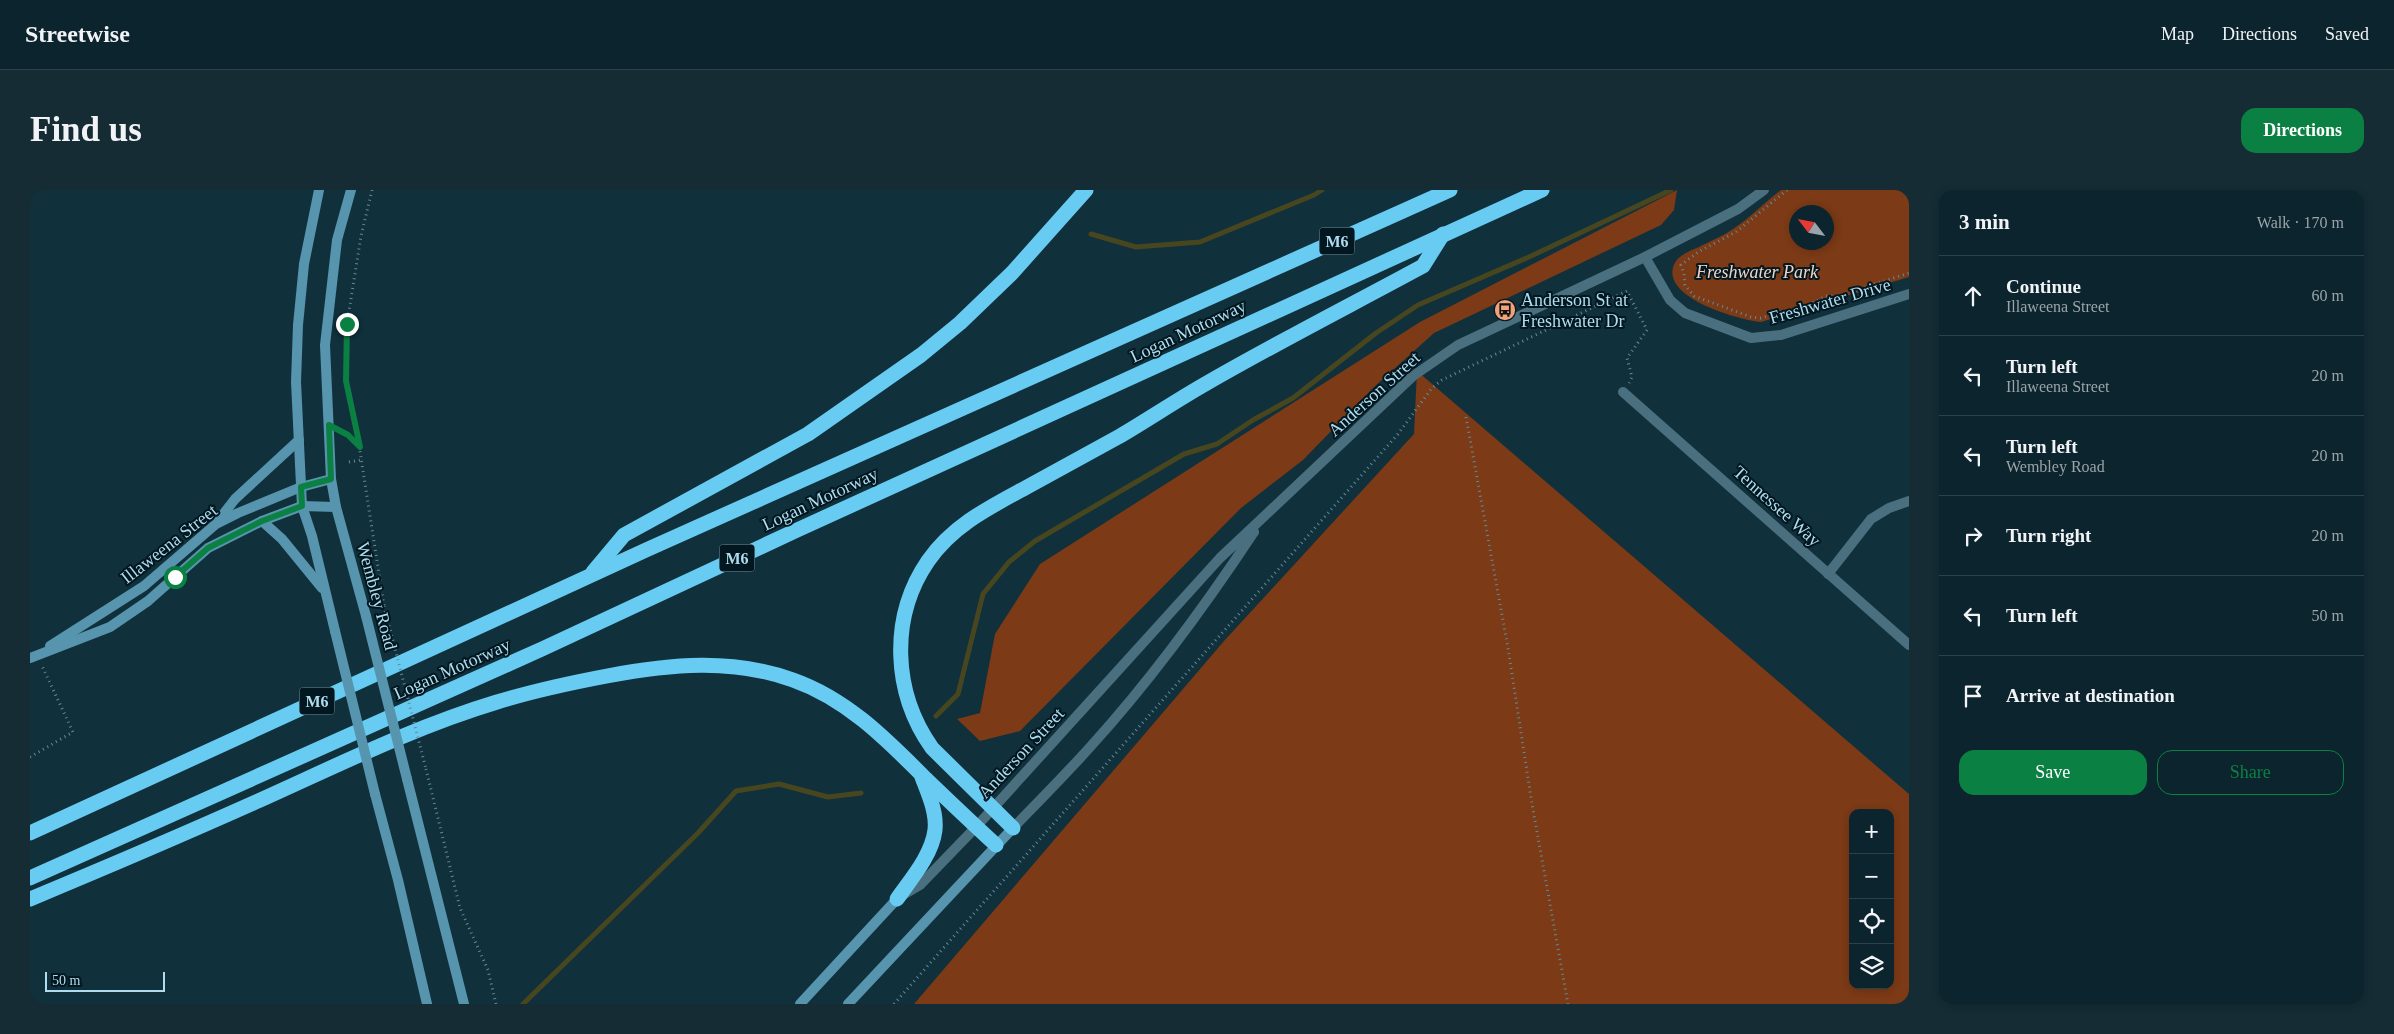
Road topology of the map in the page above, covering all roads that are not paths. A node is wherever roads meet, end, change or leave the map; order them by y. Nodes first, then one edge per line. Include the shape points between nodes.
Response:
1 (319, 190) edge
2 (351, 190) edge
3 (1086, 190) edge
4 (1450, 190) edge
5 (1542, 190) edge
6 (1764, 190) edge
7 (1443, 234) junction
8 (1644, 257) junction
9 (1909, 294) edge
10 (1623, 392) road end
11 (299, 440) junction
12 (331, 479) junction
13 (301, 487) junction
14 (1909, 501) edge
15 (302, 506) junction
16 (336, 507) junction
17 (262, 521) junction
18 (1262, 521) junction
19 (216, 524) junction
20 (1828, 574) junction
21 (591, 576) junction
22 (324, 591) junction
23 (1909, 645) edge
24 (33, 656) edge
25 (920, 773) junction
26 (992, 809) junction
27 (976, 827) junction
28 (1013, 828) junction
29 (30, 833) edge
30 (996, 845) junction
31 (30, 878) edge
32 (30, 899) edge
33 (897, 899) junction
34 (427, 1004) edge
35 (464, 1004) edge
36 (800, 1004) edge
37 (848, 1004) edge

1 - 11 main road via 304,264 298,325
2 - 12 main road, Wembley Road via 337,240 326,345
3 - 21 highway via 1012,273 921,355 808,434 624,535
4 - 21 highway, Logan Motorway / M6
5 - 7 highway, Logan Motorway / M6
6 - 8 street, Anderson Street via 1738,209
7 - 26 highway via 1423,266 1207,383 975,516 958,528 933,555 911,592 905,612 900,654 906,693 921,733 932,748
7 - 31 highway, Logan Motorway / M6 via 542,649
8 - 9 street, Freshwater Drive via 1670,300 1685,313 1751,338 1781,335
8 - 18 street, Anderson Street via 1458,345 1436,360 1413,376
10 - 20 street, Tennessee Way
11 - 13 main road
11 - 19 main road via 235,498
12 - 13 main road, Illaweena Street
12 - 16 main road, Wembley Road
13 - 15 main road
13 - 19 main road, Illaweena Street
14 - 20 street via 1889,508 1871,520
15 - 16 main road, Illaweena Street
15 - 17 main road, Illaweena Street
15 - 22 main road
16 - 35 main road, Wembley Road, bridge
17 - 22 main road via 282,539
17 - 24 main road, Illaweena Street via 208,548 148,601 110,627
18 - 26 street, Anderson Street via 1220,558
18 - 28 street, Anderson Street via 1143,684 1092,745
19 - 24 main road, Illaweena Street via 144,586
20 - 23 street, Tennessee Way
21 - 29 highway, Logan Motorway / M6
22 - 34 main road, bridge
25 - 27 highway
25 - 32 highway via 863,719 794,680 723,665 654,668 538,690 440,722
25 - 33 highway via 931,802 935,831 917,871
26 - 27 street, Anderson Street
26 - 28 highway
27 - 30 highway
27 - 33 street, Anderson Street via 920,885
28 - 30 main road, Anderson Street
30 - 37 main road, Anderson Street
33 - 36 main road, Anderson Street

